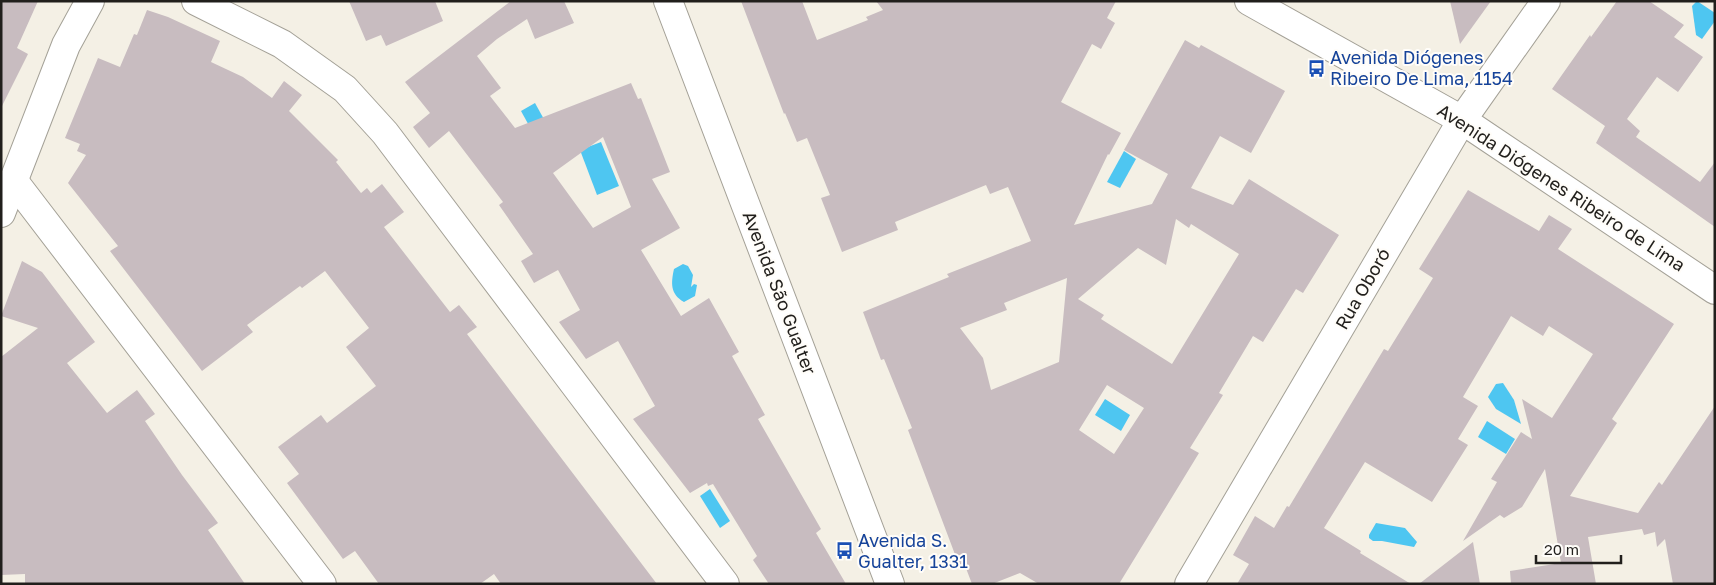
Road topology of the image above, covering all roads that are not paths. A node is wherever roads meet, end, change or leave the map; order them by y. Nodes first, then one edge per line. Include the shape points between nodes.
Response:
1 (90, 1) edge
2 (196, 1) edge
3 (668, 1) edge
4 (1249, 1) edge
5 (1546, 1) edge
6 (1462, 120) junction
7 (13, 180) junction
8 (1, 213) edge
9 (1715, 290) edge
10 (322, 584) edge
11 (725, 584) edge
12 (890, 584) edge
13 (1189, 584) edge

1 - 7 street via 66,45
2 - 11 street via 282,44 346,89 385,133
3 - 12 street, Avenida São Gualter
4 - 6 street, Avenida Diógenes Ribeiro de Lima
5 - 6 street, Rua Oboró
6 - 9 street, Avenida Diógenes Ribeiro de Lima
6 - 13 street, Rua Oboró
7 - 8 street
7 - 10 street

